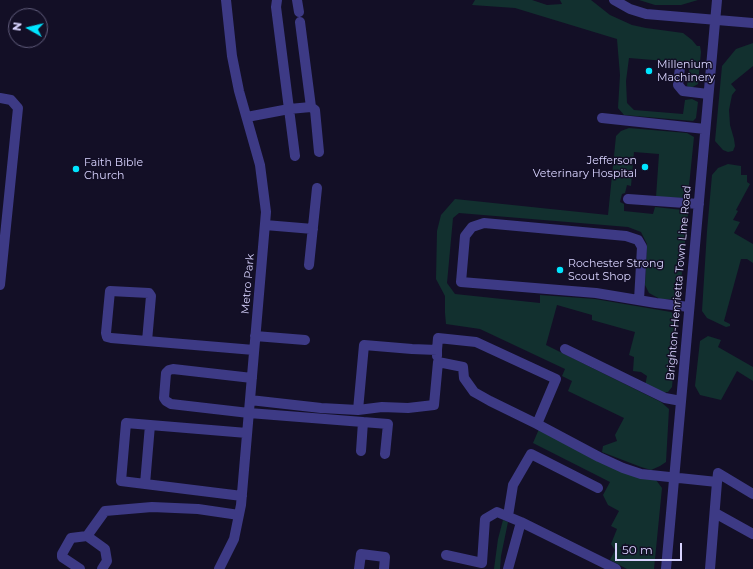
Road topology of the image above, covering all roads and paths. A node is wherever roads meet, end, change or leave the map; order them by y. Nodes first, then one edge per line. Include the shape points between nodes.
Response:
1 (226, 0) edge
2 (277, 0) edge
3 (297, 0) edge
4 (614, 0) edge
5 (717, 0) edge
6 (715, 20) junction
7 (753, 23) edge
8 (680, 67) dead end
9 (708, 94) junction
10 (0, 98) edge
11 (311, 107) junction
12 (289, 109) junction
13 (247, 117) junction
14 (602, 118) dead end
15 (705, 128) junction
16 (319, 152) dead end
17 (295, 156) dead end
18 (317, 188) dead end
19 (628, 198) dead end
20 (699, 204) junction
21 (265, 225) junction
22 (313, 229) junction
23 (309, 265) dead end
24 (0, 285) edge
25 (639, 300) junction
26 (689, 307) junction
27 (255, 336) junction
28 (305, 340) dead end
29 (147, 341) junction
30 (565, 349) dead end
31 (254, 350) junction
32 (437, 350) junction
33 (438, 362) junction
34 (252, 378) junction
35 (250, 400) junction
36 (681, 401) junction
37 (358, 410) junction
38 (249, 413) junction
39 (363, 422) junction
40 (537, 424) junction
41 (150, 425) junction
42 (247, 433) junction
43 (361, 451) dead end
44 (384, 454) dead end
45 (674, 478) junction
46 (717, 482) junction
47 (145, 484) junction
48 (598, 488) dead end
49 (753, 494) edge
50 (242, 496) junction
51 (715, 513) junction
52 (239, 515) junction
53 (508, 516) junction
54 (521, 522) junction
55 (753, 534) edge
56 (87, 536) junction
57 (446, 555) dead end
58 (80, 569) edge
59 (102, 569) edge
60 (219, 569) edge
61 (359, 569) edge
62 (384, 569) edge
63 (508, 569) edge
64 (616, 569) edge
65 (666, 569) edge
66 (710, 569) edge

1 - 13 street, Metro Park via 232,56
2 - 12 street
3 - 11 street
4 - 6 street via 646,14
5 - 6 street, Brighton-Henrietta Town Line Road
6 - 7 street
6 - 9 street, Brighton-Henrietta Town Line Road
8 - 9 street via 678,85 683,91
9 - 15 street, Brighton-Henrietta Town Line Road
10 - 24 street via 11,100 18,108
11 - 12 street
11 - 16 street via 315,110
12 - 13 street
12 - 17 street
13 - 21 street, Metro Park via 260,165 266,212
14 - 15 street
15 - 20 street, Brighton-Henrietta Town Line Road
18 - 22 street
19 - 20 street
20 - 26 street, Brighton-Henrietta Town Line Road
21 - 22 street
21 - 27 street, Metro Park
22 - 23 street
25 - 25 street via 596,293 461,282 465,236 472,227 484,223 626,236 638,240 642,247
25 - 26 street
26 - 36 street, Brighton-Henrietta Town Line Road
27 - 28 street
27 - 31 street, Metro Park
29 - 29 street via 107,336 110,290 149,293 151,296
29 - 31 street
30 - 36 street via 665,398
31 - 34 street, Metro Park
32 - 33 street
32 - 37 street via 364,345
32 - 40 street via 438,338 476,342 556,379
33 - 37 street via 434,405
33 - 40 street via 463,367 464,378 474,392
34 - 35 street, Metro Park
34 - 38 street via 173,369 166,373 164,398 171,404
35 - 37 street
35 - 38 street, Metro Park
36 - 45 street, Brighton-Henrietta Town Line Road
38 - 39 street
38 - 42 street, Metro Park
39 - 43 street
39 - 44 street via 388,424
40 - 45 street via 623,468 641,474
41 - 42 street
41 - 47 street
41 - 47 street via 126,423 124,445 121,481
42 - 50 street, Metro Park
45 - 46 street
45 - 65 street, Brighton-Henrietta Town Line Road
46 - 49 street via 718,473
46 - 51 street
47 - 50 street
48 - 53 street via 531,454 513,485
50 - 52 street, Metro Park
51 - 55 street
51 - 66 street
52 - 56 street via 198,509 152,507 105,511
52 - 60 street, Metro Park via 234,539
53 - 54 street
53 - 57 street via 497,512 485,519 482,563
54 - 63 street
54 - 64 street
56 - 58 street via 71,538 62,554 62,557
56 - 59 street via 105,549 107,561
61 - 62 street via 361,554 385,557

